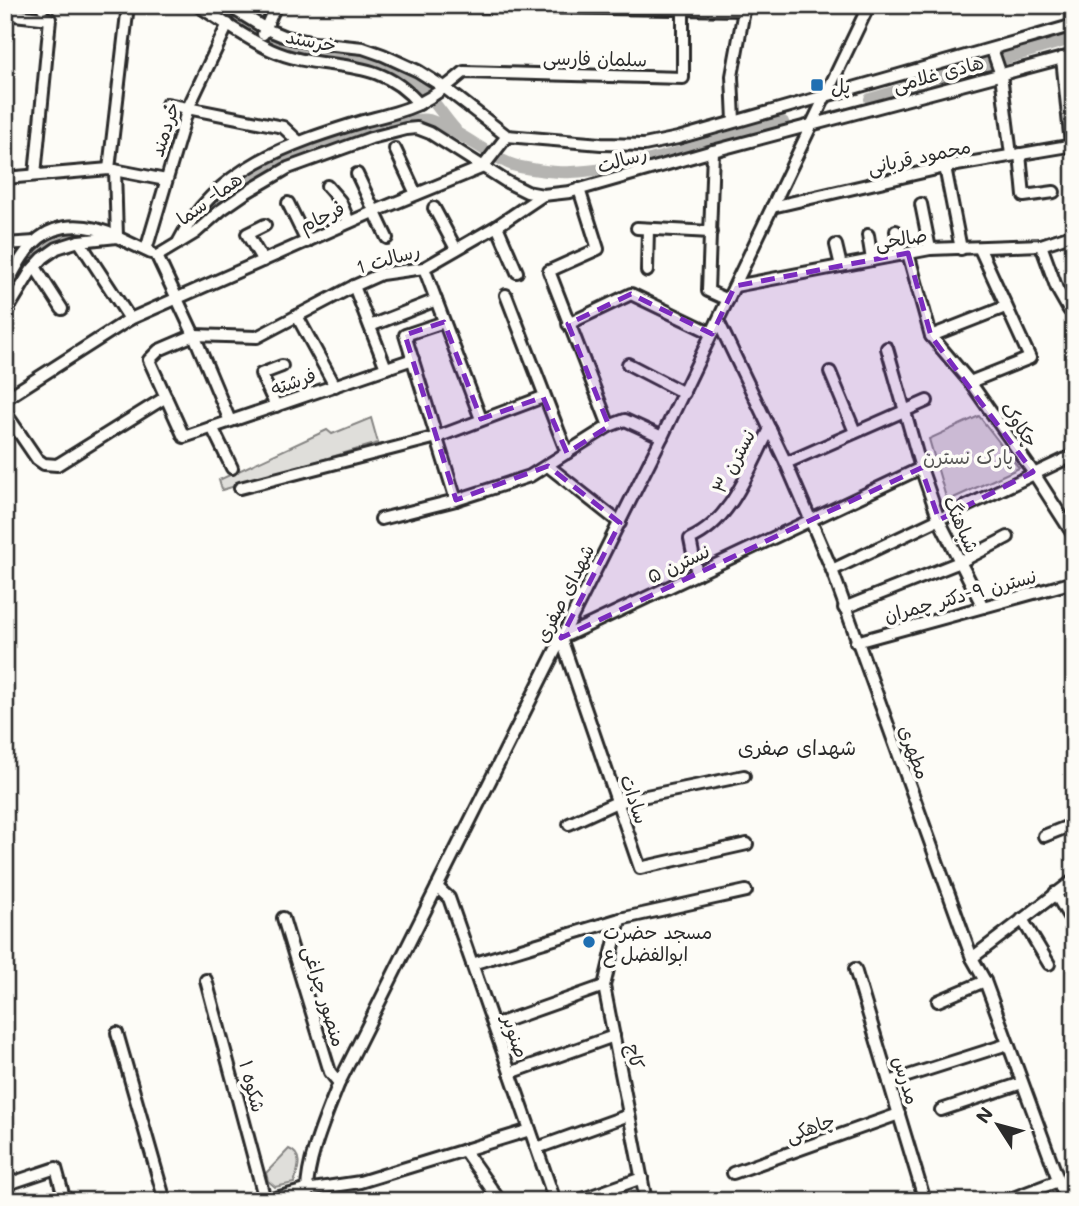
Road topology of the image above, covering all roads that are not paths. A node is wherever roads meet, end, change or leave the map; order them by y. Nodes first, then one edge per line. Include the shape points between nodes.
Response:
1 (128, 5) edge
2 (197, 5) edge
3 (227, 5) edge
4 (276, 5) edge
5 (393, 5) edge
6 (869, 5) edge
7 (411, 6) edge
8 (744, 8) edge
9 (683, 10) junction
10 (5, 14) edge
11 (228, 24) junction
12 (1074, 25) edge
13 (266, 29) junction
14 (258, 43) junction
15 (992, 49) junction
16 (1074, 54) edge
17 (1062, 58) junction
18 (1001, 75) junction
19 (445, 88) junction
20 (826, 94) junction
21 (167, 104) dead end
22 (419, 104) junction
23 (188, 108) junction
24 (734, 121) junction
25 (812, 125) junction
26 (507, 136) junction
27 (298, 141) junction
28 (1072, 145) edge
29 (395, 149) dead end
30 (713, 151) junction
31 (1016, 154) junction
32 (483, 167) junction
33 (946, 167) junction
34 (112, 169) junction
35 (357, 174) dead end
36 (35, 176) junction
37 (5, 178) edge
38 (166, 180) junction
39 (327, 186) dead end
40 (579, 190) junction
41 (1054, 192) dead end
42 (416, 194) junction
43 (543, 195) junction
44 (288, 203) dead end
45 (921, 204) dead end
46 (772, 207) junction
47 (435, 208) dead end
48 (373, 212) junction
49 (349, 222) junction
50 (265, 225) dead end
51 (497, 226) junction
52 (896, 231) dead end
53 (710, 232) junction
54 (1074, 234) edge
55 (868, 235) dead end
56 (117, 237) junction
57 (387, 238) dead end
58 (79, 241) junction
59 (35, 242) junction
60 (178, 242) junction
61 (307, 242) junction
62 (5, 244) edge
63 (836, 245) dead end
64 (1041, 246) junction
65 (980, 248) junction
66 (456, 249) junction
67 (930, 249) junction
68 (961, 249) junction
69 (146, 250) junction
70 (904, 254) junction
71 (157, 256) junction
72 (872, 260) junction
73 (262, 261) junction
74 (841, 266) junction
75 (35, 267) junction
76 (424, 268) junction
77 (647, 271) dead end
78 (517, 272) dead end
79 (354, 285) junction
80 (735, 286) junction
81 (5, 287) edge
82 (506, 295) dead end
83 (176, 299) junction
84 (436, 300) junction
85 (728, 300) junction
86 (1005, 307) junction
87 (62, 309) dead end
88 (1069, 310) dead end
89 (5, 314) edge
90 (297, 316) junction
91 (130, 319) junction
92 (718, 321) junction
93 (444, 322) junction
94 (568, 324) junction
95 (370, 326) junction
96 (712, 333) junction
97 (194, 335) junction
98 (931, 336) junction
99 (887, 348) dead end
100 (413, 359) junction
101 (628, 364) dead end
102 (282, 366) dead end
103 (386, 368) junction
104 (830, 373) dead end
105 (970, 382) junction
106 (335, 386) junction
107 (684, 393) junction
108 (166, 397) junction
109 (543, 397) junction
110 (5, 399) edge
111 (927, 401) dead end
112 (276, 406) junction
113 (906, 411) junction
114 (5, 412) edge
115 (481, 419) junction
116 (230, 421) junction
117 (609, 426) junction
118 (212, 427) junction
119 (770, 429) junction
120 (855, 432) junction
121 (437, 437) junction
122 (662, 438) junction
123 (567, 453) junction
124 (1074, 455) edge
125 (786, 463) junction
126 (548, 466) junction
127 (232, 467) dead end
128 (921, 468) junction
129 (1033, 472) junction
130 (240, 488) dead end
131 (456, 500) junction
132 (381, 519) dead end
133 (810, 520) junction
134 (939, 520) junction
135 (620, 523) junction
136 (1074, 536) edge
137 (1008, 537) dead end
138 (960, 562) junction
139 (832, 569) junction
140 (697, 574) junction
141 (1074, 582) edge
142 (983, 607) junction
143 (844, 608) junction
144 (561, 638) junction
145 (856, 642) junction
146 (744, 776) dead end
147 (617, 802) junction
148 (569, 824) dead end
149 (1074, 824) edge
150 (1044, 836) dead end
151 (747, 844) dead end
152 (1074, 880) edge
153 (437, 887) junction
154 (746, 891) dead end
155 (1055, 893) junction
156 (283, 918) dead end
157 (620, 919) junction
158 (1022, 919) junction
159 (1074, 925) edge
160 (972, 958) junction
161 (472, 964) junction
162 (1049, 964) dead end
163 (855, 969) dead end
164 (206, 980) dead end
165 (985, 981) junction
166 (604, 986) junction
167 (938, 1001) dead end
168 (494, 1025) junction
169 (117, 1033) dead end
170 (614, 1036) junction
171 (1008, 1044) junction
172 (510, 1073) junction
173 (889, 1082) junction
174 (338, 1083) junction
175 (1022, 1083) junction
176 (941, 1110) dead end
177 (629, 1115) junction
178 (899, 1115) junction
179 (530, 1130) junction
180 (537, 1148) junction
181 (464, 1150) junction
182 (733, 1174) dead end
183 (642, 1178) junction
184 (1058, 1181) junction
185 (5, 1185) edge
186 (307, 1195) edge
187 (265, 1200) edge
188 (65, 1201) edge
189 (165, 1201) edge
190 (500, 1201) edge
191 (555, 1201) edge
192 (577, 1201) edge
193 (646, 1201) edge
194 (925, 1201) edge
195 (1006, 1201) edge
196 (1066, 1201) edge

1 - 34 street
2 - 11 street, خرسند
3 - 13 street
4 - 13 street
5 - 7 street
6 - 20 street, شهدای صفری
7 - 9 street
8 - 9 street
8 - 24 street via 732,76
9 - 19 street, سلمان فارسی via 683,78 464,72
10 - 36 street via 50,19
11 - 14 street, خرسند
11 - 23 street, خردمند
12 - 15 street, هادی غلامی
13 - 14 street
13 - 19 street via 299,40 373,51
14 - 22 street, خرسند via 294,58 364,68 395,81
15 - 18 street
15 - 20 street, هادی غلامی
16 - 17 street, هادی غلامی
17 - 18 street, هادی غلامی
17 - 28 street
18 - 25 street, هادی غلامی
18 - 31 street
19 - 22 street, هما- سما
19 - 26 street
20 - 24 street, رسالت
20 - 25 street, شهدای صفری
21 - 23 street
22 - 27 street, هما- سما
23 - 27 street via 284,127
23 - 38 street, خردمند
24 - 26 street, رسالت via 644,145
25 - 30 street, رسالت
25 - 46 street, شهدای صفری
26 - 32 street
27 - 60 street, هما- سما via 250,165 218,191 196,212
28 - 31 street, محمود قربانی
29 - 42 street
30 - 40 street, رسالت
30 - 53 street
31 - 33 street, محمود قربانی
31 - 41 street via 1024,196
32 - 42 street, فرجام
32 - 43 street, رسالت via 517,187
32 - 60 street, هما- سما via 430,133 406,129 288,168
33 - 46 street, محمود قربانی
33 - 68 street
34 - 36 street
34 - 38 street
34 - 56 street
35 - 48 street
36 - 37 street
38 - 69 street, خردمند
39 - 49 street
40 - 43 street, رسالت
40 - 94 street via 598,249 549,271
42 - 48 street, فرجام
43 - 51 street, رسالت 1
44 - 61 street
45 - 67 street
46 - 80 street, شهدای صفری
47 - 66 street
48 - 49 street, فرجام
48 - 57 street
49 - 61 street, فرجام
50 - 73 street via 247,233
51 - 66 street, رسالت 1
51 - 78 street
52 - 70 street
53 - 77 street via 643,228
53 - 85 street via 708,290
54 - 64 street, صالحی
55 - 72 street
56 - 58 street
56 - 59 street via 81,226 59,228
56 - 69 street
58 - 75 street via 57,248
58 - 91 street
59 - 62 street
59 - 81 street
60 - 71 street
61 - 73 street, فرجام
63 - 74 street
64 - 65 street, صالحی
64 - 88 street
65 - 68 street, صالحی
65 - 86 street
66 - 76 street, رسالت 1
67 - 68 street, صالحی
67 - 70 street, صالحی
69 - 71 street
70 - 72 street, صالحی
70 - 98 street
71 - 83 street
72 - 74 street, صالحی
73 - 83 street, فرجام
74 - 80 street, صالحی
75 - 87 street
75 - 89 street
76 - 79 street, رسالت 1 via 381,274
76 - 84 street
79 - 90 street, رسالت 1
79 - 95 street
80 - 85 street, شهدای صفری
82 - 109 street
83 - 91 street, فرجام
83 - 97 street
84 - 93 street
84 - 95 street
85 - 92 street, شهدای صفری
86 - 98 street
86 - 105 street via 1030,358
90 - 97 street, رسالت 1 via 257,337
90 - 106 street
91 - 110 street
92 - 96 street, شهدای صفری
92 - 119 street, مطهری
93 - 100 street via 405,335
93 - 115 street
94 - 96 street via 631,294
94 - 117 street
95 - 103 street
96 - 107 street, شهدای صفری
97 - 108 street via 159,350 149,360
97 - 116 street
98 - 105 street, چکاوک
99 - 113 street, شباهنگ
100 - 103 street, فرشته
100 - 121 street
101 - 107 street
102 - 112 street via 261,374
103 - 106 street, فرشته
104 - 120 street
105 - 129 street, چکاوک
106 - 112 street, فرشته
107 - 122 street, شهدای صفری
108 - 114 street via 57,465 37,459
108 - 118 street, فرشته via 184,437
109 - 115 street
109 - 123 street
111 - 113 street
112 - 116 street, فرشته
113 - 120 street
113 - 128 street, شباهنگ
115 - 121 street
116 - 118 street, فرشته
117 - 122 street via 625,420
117 - 123 street
118 - 127 street
119 - 125 street, مطهری
119 - 140 street, نسترن ۳ via 727,510 705,533 690,539
120 - 125 street
121 - 130 street
121 - 131 street
122 - 135 street, شهدای صفری
123 - 126 street
124 - 129 street
125 - 133 street, مطهری
126 - 131 street via 530,477
126 - 135 street
128 - 133 street, نسترن ۵
128 - 134 street, شباهنگ
129 - 134 street
129 - 136 street, چکاوک
131 - 132 street
133 - 139 street, مطهری
133 - 140 street, نسترن ۵
134 - 138 street, شباهنگ
134 - 139 street
135 - 144 street, شهدای صفری
137 - 138 street
138 - 142 street, شباهنگ
138 - 143 street
139 - 143 street, مطهری
140 - 144 street, نسترن ۵
141 - 142 street, نسترن ۹-دکتر چمران
142 - 145 street, نسترن ۹-دکتر چمران
143 - 145 street, مطهری
144 - 147 street, سادات
144 - 153 street, شهدای صفری
145 - 160 street, مطهری
146 - 147 street
147 - 148 street
147 - 151 street, سادات via 640,868
149 - 150 street
152 - 155 street
153 - 161 street, صنوبر via 449,898
153 - 174 street, شهدای صفری
154 - 157 street
155 - 158 street
155 - 159 street
156 - 174 street, منصور چراغی via 330,1072
157 - 161 street
157 - 166 street, کاج
158 - 160 street
158 - 162 street
160 - 165 street, مطهری
161 - 168 street, صنوبر
163 - 173 street, مدرس
164 - 187 street, شکوه ۱
165 - 167 street
165 - 171 street, مطهری
166 - 168 street
166 - 170 street, کاج
168 - 172 street, صنوبر
169 - 189 street
170 - 172 street
170 - 177 street, کاج
171 - 173 street
171 - 175 street, مطهری
172 - 179 street, صنوبر
173 - 178 street, مدرس
174 - 186 street, شهدای صفری via 319,1134
175 - 176 street
175 - 184 street, مطهری
177 - 180 street
177 - 183 street, کاج
178 - 182 street, چاهکی
178 - 194 street, مدرس
179 - 180 street, صنوبر
179 - 181 street
180 - 191 street, صنوبر
181 - 186 street
181 - 190 street
183 - 192 street
183 - 193 street, کاج
184 - 195 street
184 - 196 street, مطهری
185 - 188 street via 56,1168
186 - 187 street

